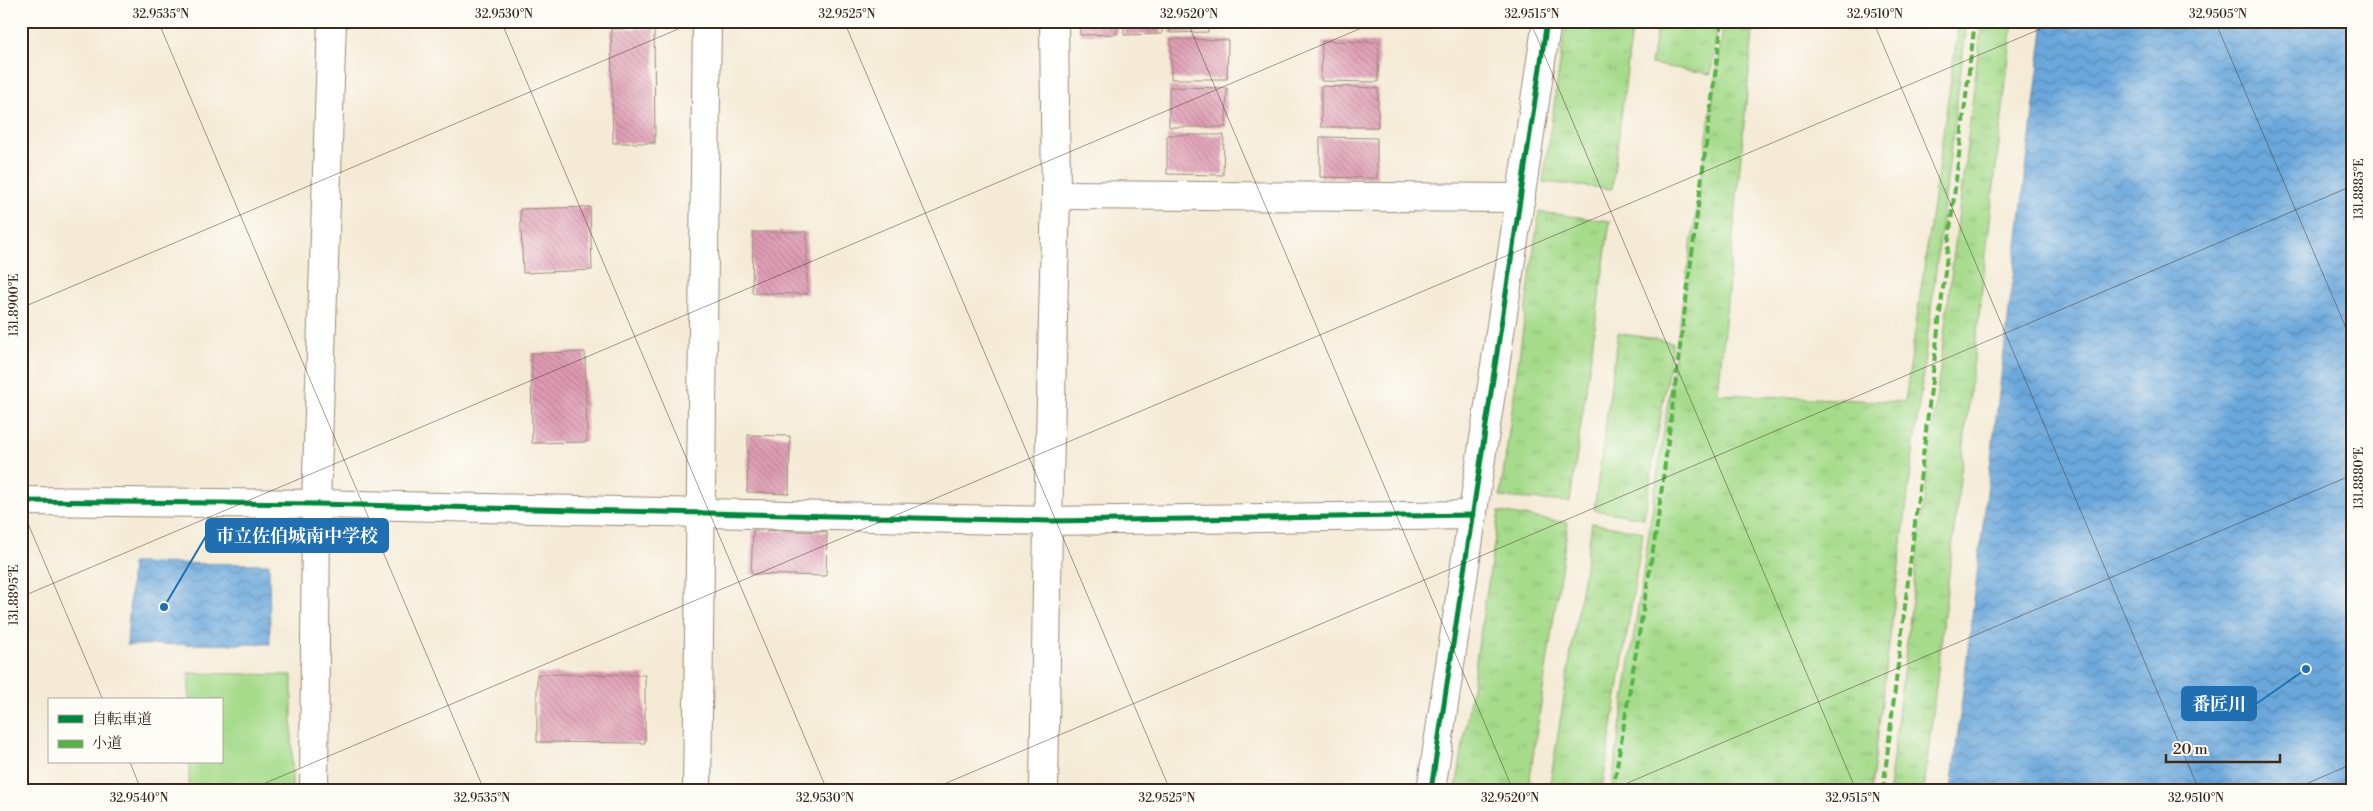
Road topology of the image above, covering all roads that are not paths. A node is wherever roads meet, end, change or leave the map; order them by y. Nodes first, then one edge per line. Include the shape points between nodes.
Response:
1 (332, 21) edge
2 (707, 21) edge
3 (1054, 21) edge
4 (1547, 21) edge
5 (1056, 195) junction
6 (1520, 198) junction
7 (21, 501) edge
8 (316, 504) junction
9 (701, 512) junction
10 (1473, 515) junction
11 (1048, 521) junction
12 (314, 790) edge
13 (697, 790) edge
14 (1044, 790) edge
15 (1431, 790) edge

1 - 8 street
2 - 9 street
3 - 5 street
4 - 6 street
5 - 6 street
5 - 11 street
6 - 10 street
7 - 8 street
8 - 9 street
8 - 12 street
9 - 11 street
9 - 13 street
10 - 11 street
10 - 15 street
11 - 14 street

